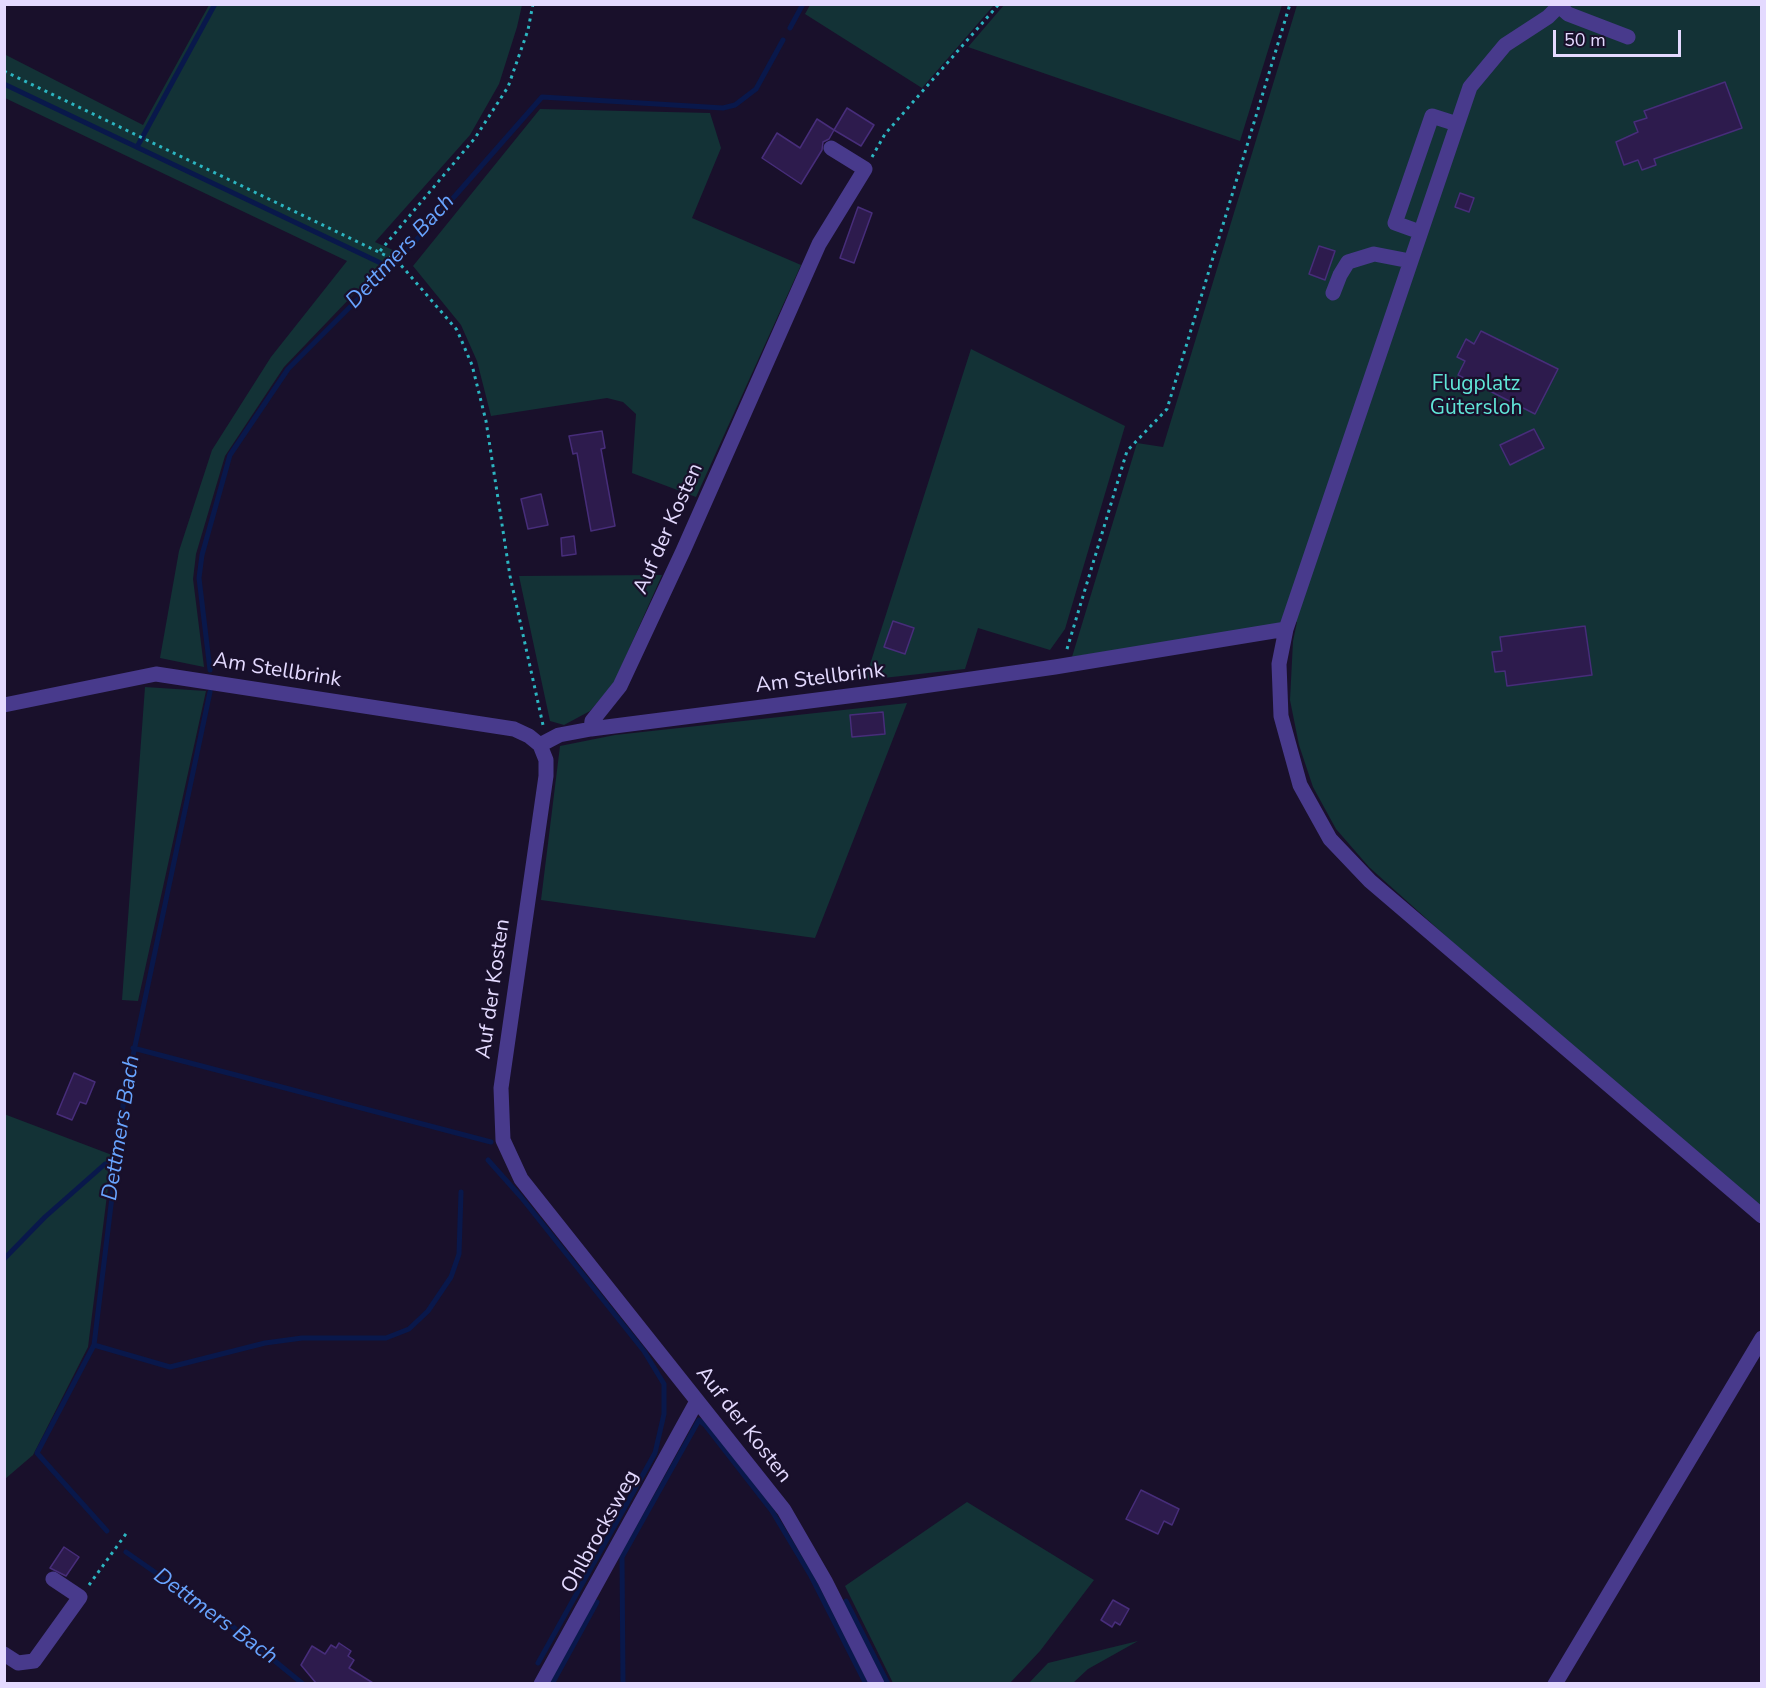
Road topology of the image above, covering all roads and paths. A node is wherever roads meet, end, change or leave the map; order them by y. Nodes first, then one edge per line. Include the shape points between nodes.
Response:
1 (533, 4) edge
2 (999, 4) edge
3 (1290, 4) edge
4 (1560, 5) edge
5 (1628, 37) dead end
6 (4, 71) edge
7 (1457, 124) junction
8 (831, 148) dead end
9 (865, 169) junction
10 (1420, 232) junction
11 (379, 252) junction
12 (1410, 261) junction
13 (1333, 293) dead end
14 (1286, 629) junction
15 (1055, 667) junction
16 (4, 705) edge
17 (591, 729) junction
18 (540, 745) junction
19 (1761, 1216) edge
20 (1761, 1338) edge
21 (697, 1401) junction
22 (128, 1531) dead end
23 (53, 1579) dead end
24 (80, 1597) junction
25 (4, 1654) edge
26 (542, 1683) edge
27 (877, 1683) edge
28 (1555, 1683) edge

1 - 11 path via 508,87 475,138
2 - 9 path via 885,134
3 - 15 path via 1167,409 1127,451 1068,647
4 - 5 street via 1568,14
4 - 7 street via 1504,45 1470,87
6 - 11 path
7 - 10 street
7 - 10 street via 1432,116 1395,223
8 - 9 street
9 - 17 street, Auf der Kosten via 819,244 620,686 592,721
10 - 12 street
11 - 18 path via 400,264 457,330 472,365 486,421 510,576 543,725
12 - 13 street via 1374,254 1348,262
12 - 14 street
14 - 15 street, Am Stellbrink
14 - 19 street via 1279,664 1281,716 1300,785 1330,839 1370,881
15 - 17 street, Am Stellbrink
16 - 18 street, Am Stellbrink via 156,674 514,729
17 - 18 street via 559,735
18 - 21 street, Auf der Kosten via 546,760 546,776 501,1088 503,1140 521,1179
20 - 28 street
21 - 26 street, Ohlbrocksweg
21 - 27 street, Auf der Kosten via 784,1510
22 - 24 path
23 - 24 street
24 - 25 street via 34,1660 18,1663

